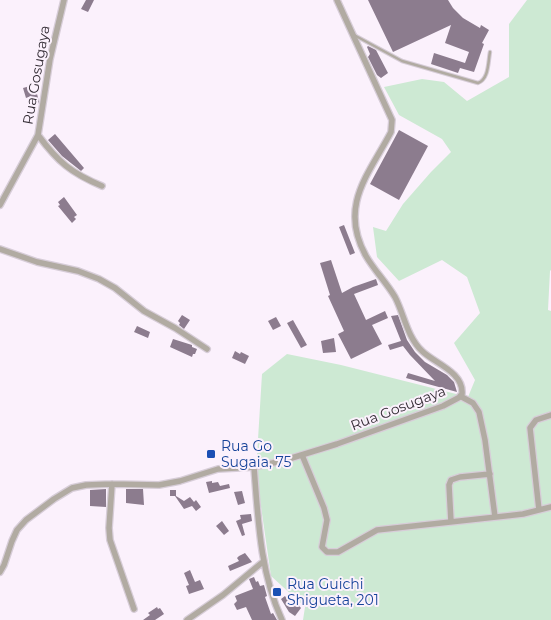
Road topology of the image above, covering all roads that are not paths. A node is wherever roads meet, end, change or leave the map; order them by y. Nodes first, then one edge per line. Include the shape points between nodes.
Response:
1 (64, 0) edge
2 (336, 0) edge
3 (353, 34) junction
4 (490, 52) dead end
5 (38, 135) junction
6 (102, 186) dead end
7 (0, 205) edge
8 (0, 249) edge
9 (207, 349) dead end
10 (460, 396) junction
11 (551, 415) edge
12 (302, 456) junction
13 (254, 467) junction
14 (490, 474) junction
15 (112, 484) junction
16 (551, 507) edge
17 (539, 510) junction
18 (495, 518) junction
19 (451, 522) junction
20 (264, 561) junction
21 (0, 572) edge
22 (134, 609) dead end
23 (187, 620) edge
24 (282, 620) edge

1 - 5 street, Rua Gosugaya via 50,59
2 - 3 street, Rua Gosugaya
3 - 4 lane via 402,61 478,83 486,76
3 - 10 street, Rua Gosugaya via 392,120 391,132 358,192 355,219 358,237 372,267 395,297 416,345 456,376 462,390
5 - 6 street via 71,171
5 - 7 street, Rua Gosugaya
8 - 9 street via 99,279
10 - 12 street, Rua Gosugaya via 434,409
10 - 14 street via 473,403 479,412
11 - 17 street via 536,420 530,428
12 - 13 street, Rua Gosugaya
12 - 19 street via 324,508 327,520 322,547 327,552 338,552 377,530
13 - 15 street, Rua Gosugaya via 218,469 159,485
13 - 20 street
14 - 18 street
14 - 19 street via 451,480
15 - 21 street, Rua Gosugaya via 72,488 26,520 17,530
15 - 22 street via 110,540
16 - 17 street
17 - 18 street
18 - 19 street
20 - 23 street
20 - 24 street

